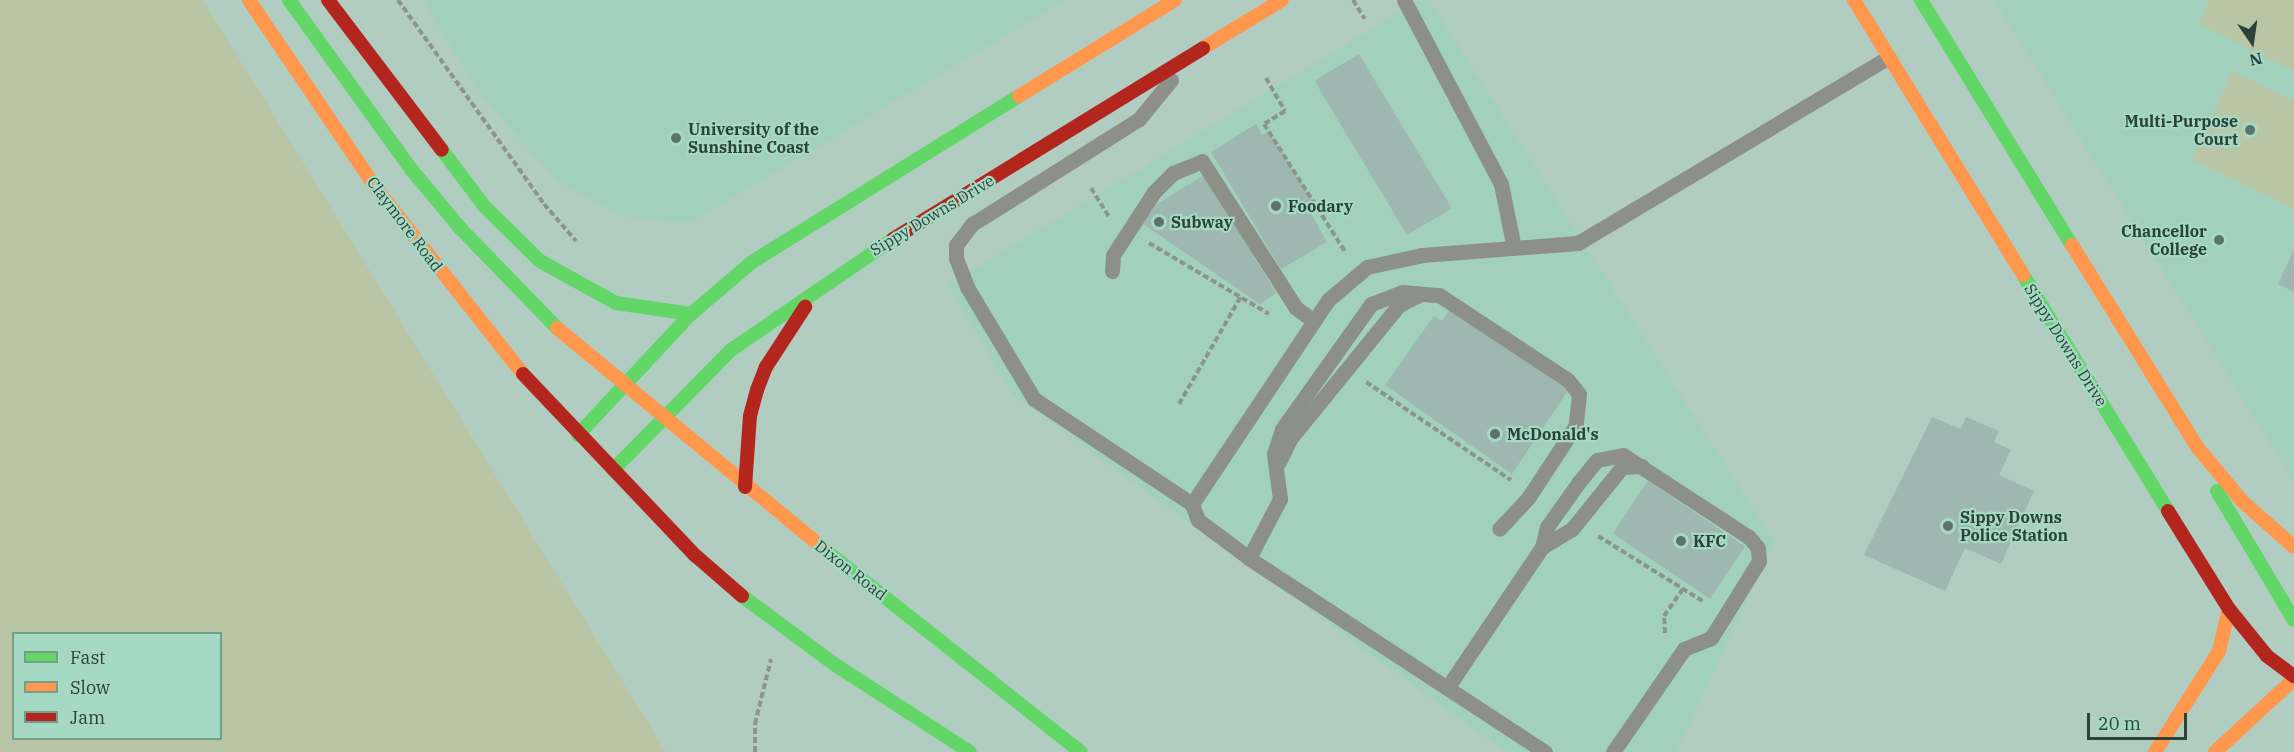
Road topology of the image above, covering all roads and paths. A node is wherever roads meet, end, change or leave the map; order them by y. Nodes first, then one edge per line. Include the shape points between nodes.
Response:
1 (249, 0) edge
2 (289, 0) edge
3 (328, 0) edge
4 (398, 0) edge
5 (1175, 0) edge
6 (1282, 0) edge
7 (1353, 0) edge
8 (1854, 0) edge
9 (1921, 0) edge
10 (1406, 7) edge
11 (1365, 19) dead end
12 (1191, 56) junction
13 (1889, 57) junction
14 (1266, 78) dead end
15 (1091, 188) dead end
16 (1129, 231) junction
17 (580, 244) dead end
18 (1515, 248) junction
19 (1340, 262) dead end
20 (1112, 271) dead end
21 (814, 292) junction
22 (1287, 294) junction
23 (1435, 294) junction
24 (1241, 296) junction
25 (1263, 310) junction
26 (691, 314) junction
27 (1314, 321) junction
28 (1303, 338) junction
29 (1349, 370) junction
30 (623, 387) junction
31 (1179, 404) dead end
32 (662, 420) junction
33 (578, 435) junction
34 (2198, 448) junction
35 (1647, 467) junction
36 (613, 470) junction
37 (1276, 480) junction
38 (745, 488) junction
39 (1531, 494) junction
40 (1192, 504) junction
41 (1578, 524) junction
42 (1499, 529) dead end
43 (1542, 547) junction
44 (2294, 547) edge
45 (1249, 558) junction
46 (1683, 589) junction
47 (1707, 604) dead end
48 (2229, 609) junction
49 (2294, 620) edge
50 (1659, 644) dead end
51 (774, 649) dead end
52 (2294, 678) edge
53 (1447, 688) junction
54 (755, 752) edge
55 (969, 752) edge
56 (1081, 752) edge
57 (1545, 752) edge
58 (1613, 752) edge
59 (2155, 752) edge
60 (2215, 752) edge

1 - 33 main road, Claymore Road via 376,188 505,354
2 - 30 main road via 411,169 461,229 527,299
3 - 26 main road via 484,207 540,261 616,303
4 - 17 path via 544,204
5 - 26 main road via 762,255
6 - 12 main road, Sippy Downs Drive
7 - 11 path
8 - 13 main road, Sippy Downs Drive
9 - 34 main road
10 - 18 lane via 1501,184
12 - 21 main road, Sippy Downs Drive via 849,266
12 - 40 lane via 1139,119 972,224 956,245 956,258 967,287 1034,399
13 - 18 lane via 1599,233 1578,243
13 - 48 main road, Sippy Downs Drive
14 - 19 path via 1285,111 1264,124 1347,254
15 - 16 path via 1109,218
16 - 20 lane via 1113,255
16 - 22 lane via 1173,173 1202,161
16 - 24 path
18 - 27 lane via 1422,255 1368,267 1344,282
21 - 32 main road, Sippy Downs Drive via 731,350
21 - 38 main road via 766,367 757,390 750,416
22 - 25 path
22 - 27 lane
23 - 29 lane via 1415,295 1399,305
23 - 37 lane via 1402,292 1371,304 1282,429 1274,454
23 - 39 lane via 1568,380 1579,394 1576,425
24 - 25 path
24 - 31 path
25 - 28 path
26 - 30 main road
27 - 28 lane
28 - 40 lane
29 - 37 lane via 1290,439
29 - 39 path
30 - 32 main road, Dixon Road
30 - 33 main road
32 - 36 main road, Sippy Downs Drive
32 - 38 main road, Dixon Road
33 - 36 main road
34 - 44 main road via 2242,501
34 - 49 main road via 2229,513
35 - 41 lane via 1622,467
35 - 43 lane via 1623,456 1597,460 1547,527
35 - 58 lane via 1758,548 1759,561 1711,638 1684,649
36 - 55 main road via 696,556 752,604
37 - 45 lane via 1280,500
38 - 56 main road, Dixon Road
39 - 42 lane
40 - 45 lane via 1198,520
41 - 43 lane
41 - 46 path
43 - 53 lane
45 - 53 lane
46 - 47 path
46 - 50 path via 1664,616 1665,636
48 - 52 main road, Sippy Downs Drive via 2266,656
48 - 59 main road via 2219,651
51 - 54 path via 755,724
52 - 60 main road
53 - 57 lane

